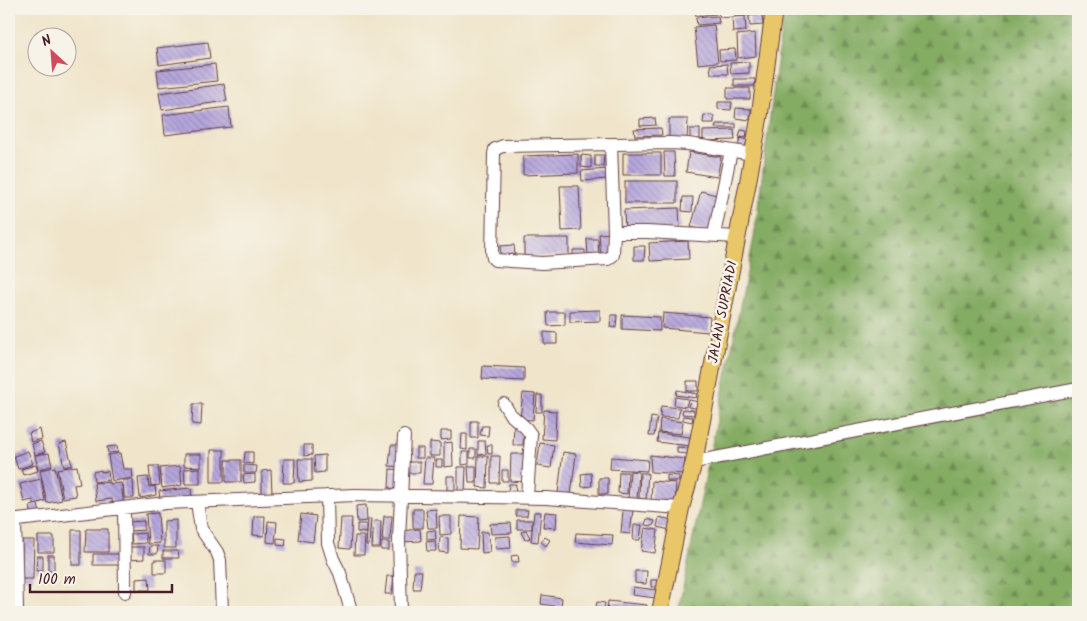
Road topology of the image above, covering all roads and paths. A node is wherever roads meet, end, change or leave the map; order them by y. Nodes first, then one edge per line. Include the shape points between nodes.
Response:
1 (747, 9) edge
2 (774, 9) edge
3 (724, 11) dead end
4 (611, 144) junction
5 (731, 151) junction
6 (752, 154) junction
7 (614, 232) junction
8 (714, 235) junction
9 (737, 238) junction
10 (1078, 389) edge
11 (504, 404) dead end
12 (404, 436) dead end
13 (694, 462) junction
14 (327, 496) junction
15 (402, 496) junction
16 (527, 498) junction
17 (197, 502) junction
18 (124, 508) junction
19 (682, 508) junction
20 (12, 520) edge
21 (125, 592) dead end
22 (350, 607) dead end
23 (17, 608) dead end
24 (222, 612) edge
25 (402, 612) edge
26 (660, 612) edge

1 - 3 street
2 - 6 main road, JALAN SUPRIADI
4 - 5 street via 688,144
4 - 7 street
4 - 7 street via 503,146 495,149 492,256 498,261 542,263 608,259 613,255
5 - 6 street
5 - 8 street
6 - 9 main road, JALAN SUPRIADI
7 - 8 street
8 - 9 street
9 - 13 main road, JALAN SUPRIADI
10 - 13 street
11 - 16 street via 531,436
12 - 15 street
13 - 19 main road, JALAN SUPRIADI
14 - 15 street
14 - 17 street
14 - 22 street via 328,543
15 - 16 street
15 - 25 street via 399,539
16 - 19 street
17 - 18 street via 166,502
17 - 24 street via 201,529 220,560
18 - 20 street
18 - 21 street
19 - 26 main road, JALAN SUPRIADI
20 - 23 street

